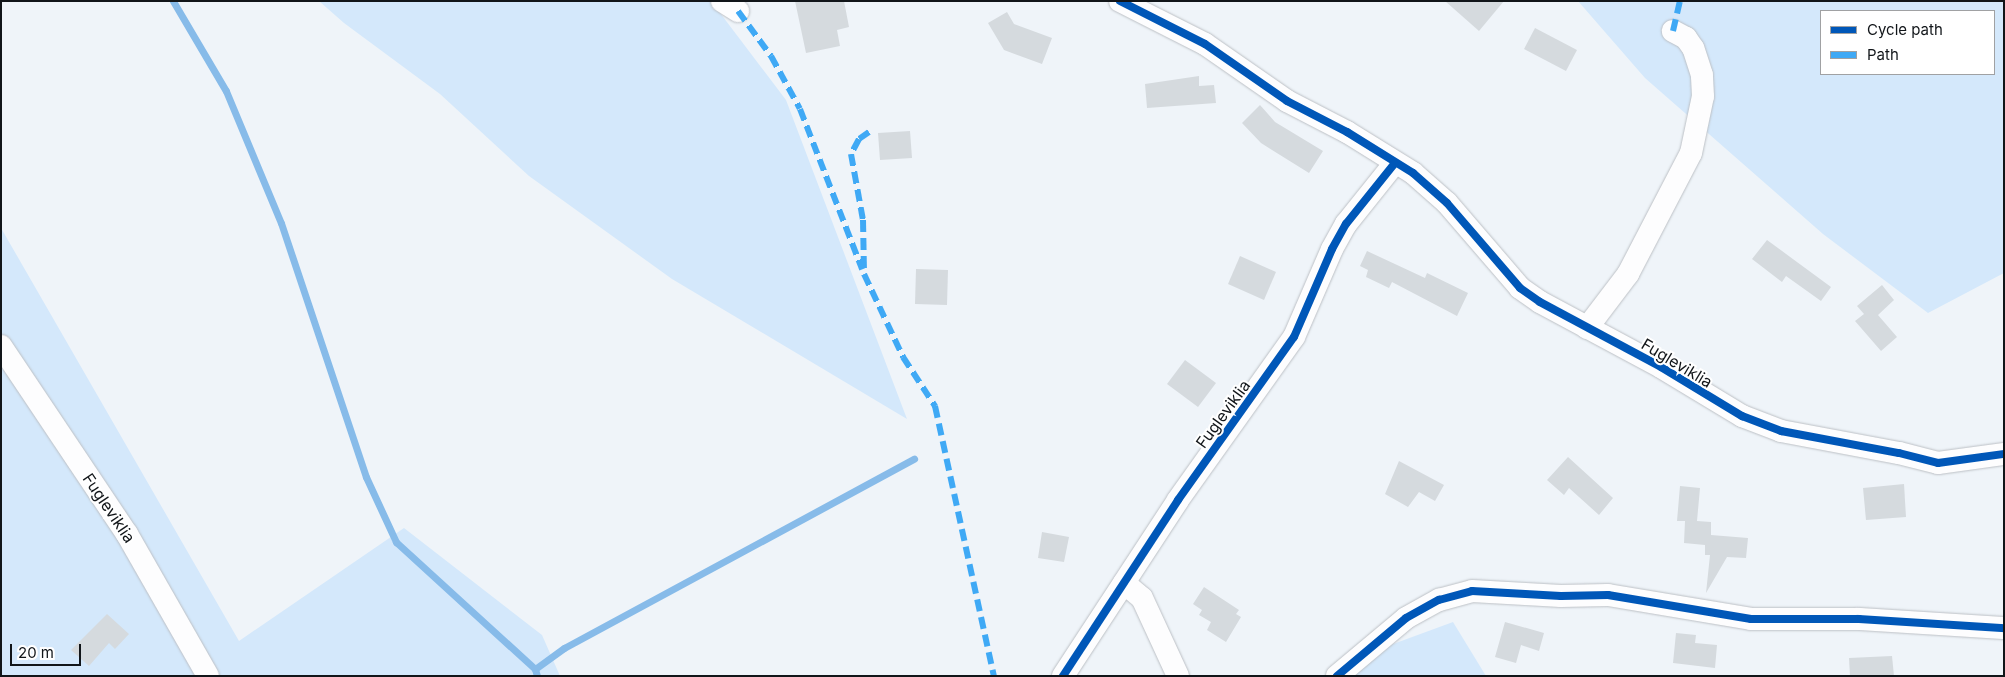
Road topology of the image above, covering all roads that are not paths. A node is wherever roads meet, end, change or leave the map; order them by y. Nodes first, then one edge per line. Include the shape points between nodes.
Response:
1 (1120, 1) edge
2 (1673, 31) dead end
3 (1394, 164) junction
4 (1588, 328) junction
5 (1, 346) edge
6 (2004, 454) edge
7 (1124, 583) junction
8 (2004, 628) edge
9 (208, 676) edge
10 (1063, 676) edge
11 (1178, 676) edge
12 (1336, 676) edge

1 - 3 street, Fugleviklia via 1205,44 1287,101 1347,132
2 - 4 street via 1686,38 1693,48 1702,75 1703,96 1691,153 1628,274
3 - 4 street, Fugleviklia via 1413,173 1435,191 1520,288
3 - 7 street, Fugleviklia via 1346,224 1294,338 1178,500
4 - 6 street, Fugleviklia via 1742,416 1781,431 1899,452 1938,463
5 - 9 street, Fugleviklia via 127,534
7 - 10 street, Fugleviklia
7 - 11 street via 1142,598
8 - 12 street via 1859,619 1751,619 1608,594 1561,596 1472,591 1439,600 1406,618

